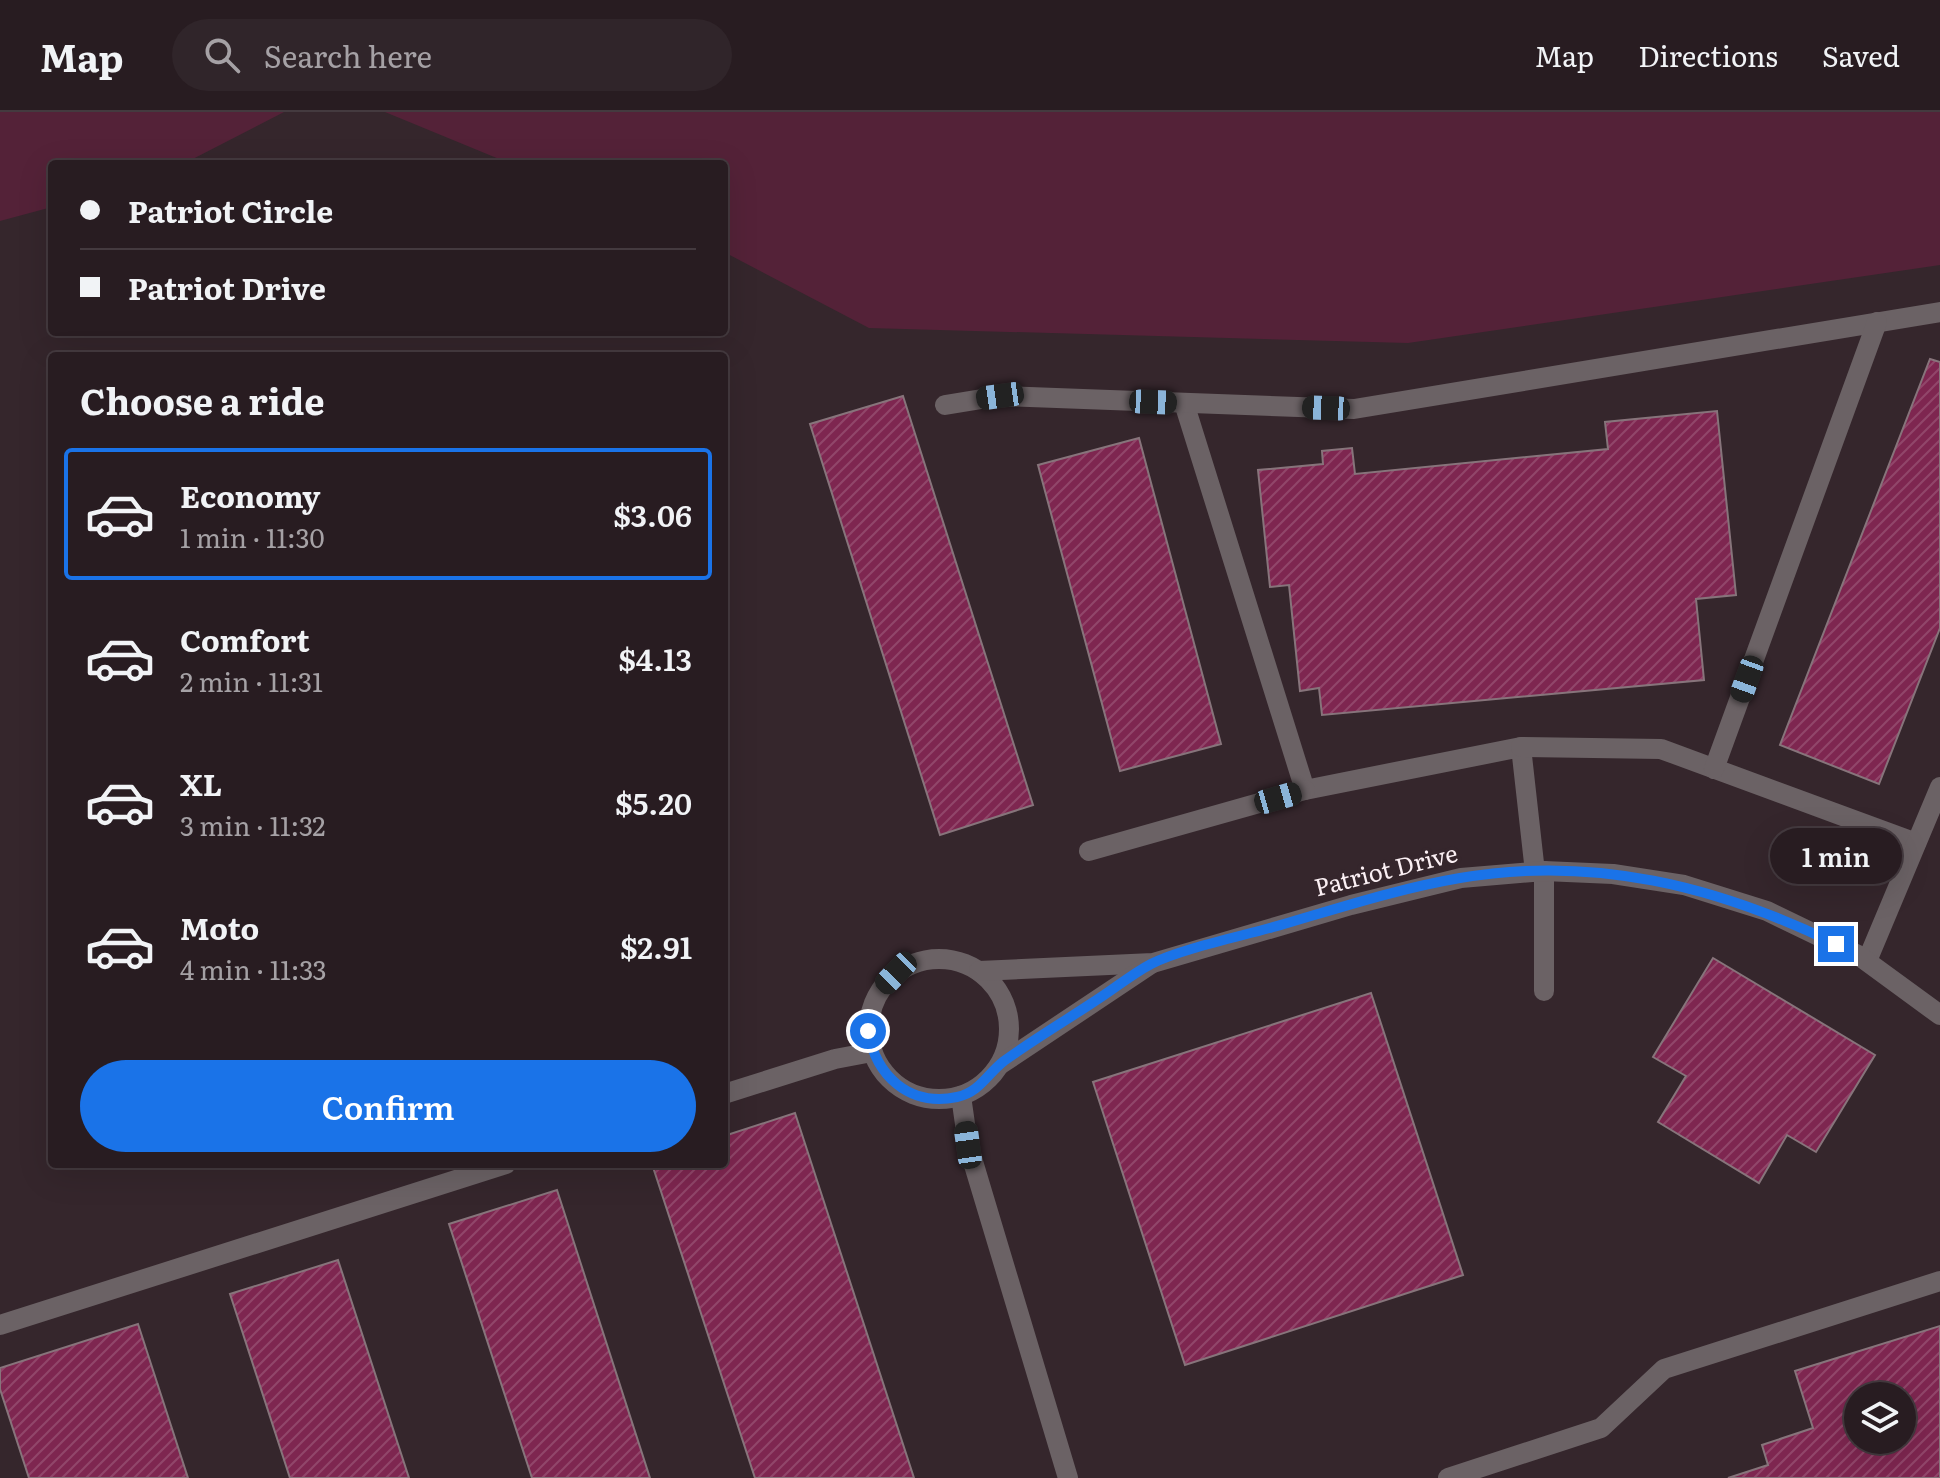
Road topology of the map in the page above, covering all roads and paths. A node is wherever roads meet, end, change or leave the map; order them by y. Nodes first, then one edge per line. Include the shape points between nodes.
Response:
1 (1940, 312) edge
2 (1877, 322) junction
3 (1184, 403) junction
4 (945, 405) dead end
5 (1521, 747) junction
6 (1714, 769) junction
7 (1940, 787) edge
8 (1305, 790) junction
9 (1916, 843) junction
10 (1089, 851) dead end
11 (1540, 872) junction
12 (1867, 961) junction
13 (1153, 963) junction
14 (979, 971) junction
15 (1544, 991) dead end
16 (1940, 1015) edge
17 (872, 1052) junction
18 (1001, 1064) junction
19 (728, 1093) edge
20 (961, 1096) junction
21 (493, 1168) edge
22 (1940, 1281) edge
23 (0, 1325) edge
24 (1068, 1478) edge
25 (1448, 1478) edge

1 - 2 street
2 - 3 street via 1354,409
2 - 6 street
3 - 4 street via 1000,396
3 - 8 street
5 - 6 street via 1661,749
5 - 8 street
5 - 11 street
6 - 9 street
7 - 9 street
8 - 10 street
9 - 12 street
11 - 12 street, Patriot Drive via 1613,874 1684,885 1767,911
11 - 13 street, Patriot Drive via 1461,878
11 - 15 street
12 - 16 street, Patriot Drive
13 - 14 street, Patriot Drive
13 - 18 street, Patriot Drive
14 - 17 street via 937,959 896,973 871,1009
14 - 18 street via 1000,994 1009,1024
17 - 19 street
17 - 20 street via 898,1087 928,1098
18 - 20 street via 977,1089
20 - 24 street via 968,1145
21 - 23 street
22 - 25 street via 1664,1369 1601,1428

